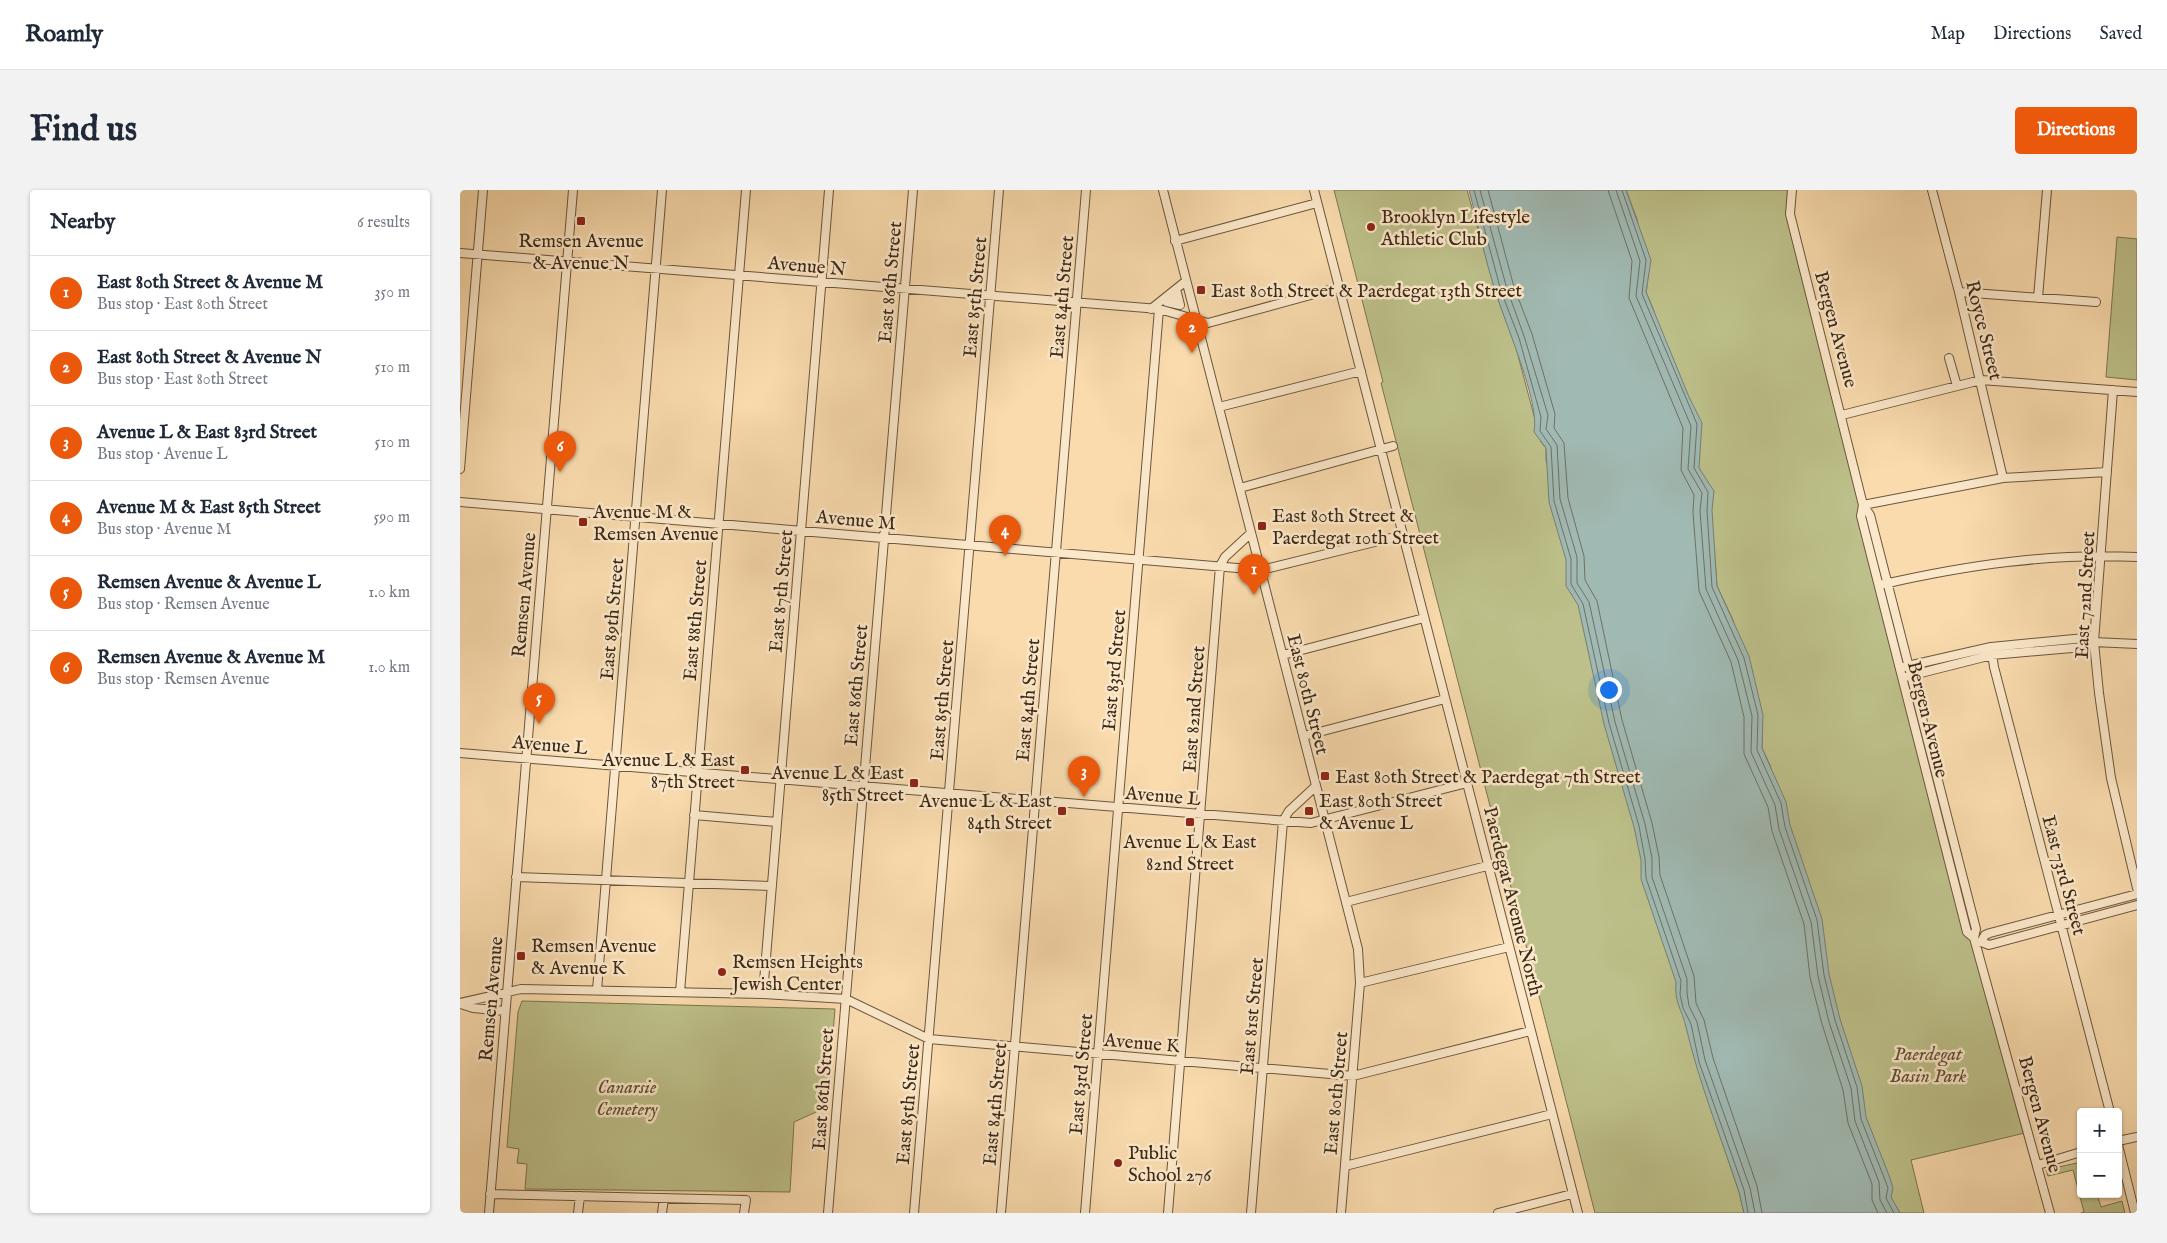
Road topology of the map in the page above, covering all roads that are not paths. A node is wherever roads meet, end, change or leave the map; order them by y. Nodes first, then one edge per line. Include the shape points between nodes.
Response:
1 (483, 190) edge
2 (573, 190) edge
3 (662, 190) edge
4 (746, 190) edge
5 (829, 190) edge
6 (913, 190) edge
7 (999, 190) edge
8 (1086, 190) edge
9 (1163, 190) edge
10 (1314, 190) edge
11 (1792, 190) edge
12 (1932, 190) edge
13 (2047, 190) edge
14 (1317, 203) junction
15 (1176, 241) junction
16 (460, 252) edge
17 (478, 254) junction
18 (566, 262) junction
19 (656, 270) junction
20 (739, 276) junction
21 (1186, 280) junction
22 (821, 282) junction
23 (1340, 287) junction
24 (904, 289) junction
25 (1959, 292) junction
26 (990, 296) junction
27 (2038, 298) junction
28 (2096, 302) dead end
29 (1076, 303) junction
30 (1155, 309) junction
31 (1196, 319) junction
32 (1950, 358) dead end
33 (1361, 371) junction
34 (1981, 380) junction
35 (1957, 386) junction
36 (2113, 390) junction
37 (2137, 392) edge
38 (1218, 407) junction
39 (1842, 415) junction
40 (461, 441) edge
41 (1394, 446) dead end
42 (1381, 449) junction
43 (460, 469) edge
44 (2107, 472) junction
45 (2003, 478) junction
46 (1240, 488) junction
47 (460, 502) edge
48 (1863, 505) junction
49 (546, 510) junction
50 (636, 517) junction
51 (718, 524) junction
52 (801, 530) junction
53 (1251, 533) junction
54 (1403, 535) junction
55 (884, 537) junction
56 (970, 544) junction
57 (1056, 552) junction
58 (2102, 555) junction
59 (2137, 557) edge
60 (1139, 558) junction
61 (1220, 566) junction
62 (1261, 570) junction
63 (1887, 584) junction
64 (1878, 586) junction
65 (1424, 618) junction
66 (2094, 642) junction
67 (2137, 644) edge
68 (1992, 651) junction
69 (1283, 655) junction
70 (1903, 667) junction
71 (1906, 677) junction
72 (1445, 700) junction
73 (1304, 736) junction
74 (460, 753) edge
75 (526, 758) junction
76 (615, 765) junction
77 (698, 772) junction
78 (781, 780) junction
79 (1466, 783) junction
80 (1316, 786) junction
81 (863, 787) junction
82 (950, 794) junction
83 (1035, 801) junction
84 (1118, 808) junction
85 (1201, 814) junction
86 (694, 815) junction
87 (1325, 820) junction
88 (1283, 821) junction
89 (777, 822) junction
90 (1487, 866) junction
91 (516, 877) junction
92 (606, 881) junction
93 (689, 882) junction
94 (772, 886) junction
95 (2137, 888) edge
96 (2137, 894) edge
97 (1346, 902) junction
98 (2137, 905) edge
99 (2059, 915) junction
100 (2062, 926) junction
101 (1977, 941) junction
102 (1510, 947) junction
103 (1360, 984) junction
104 (597, 990) junction
105 (507, 992) junction
106 (680, 992) junction
107 (763, 994) junction
108 (846, 999) junction
109 (460, 1003) edge
110 (506, 1011) junction
111 (1530, 1031) junction
112 (929, 1039) junction
113 (1015, 1048) junction
114 (1098, 1055) junction
115 (1180, 1062) junction
116 (1263, 1069) junction
117 (1353, 1076) junction
118 (2109, 1108) edge
119 (1552, 1114) junction
120 (2137, 1136) edge
121 (2122, 1140) edge
122 (2078, 1153) edge
123 (2120, 1153) edge
124 (2038, 1165) junction
125 (1345, 1166) junction
126 (490, 1194) junction
127 (1572, 1194) junction
128 (580, 1196) junction
129 (664, 1198) junction
130 (489, 1213) edge
131 (578, 1213) edge
132 (662, 1213) edge
133 (744, 1213) edge
134 (828, 1213) edge
135 (914, 1213) edge
136 (1002, 1213) edge
137 (1085, 1213) edge
138 (1168, 1213) edge
139 (1252, 1213) edge
140 (1341, 1213) edge
141 (1498, 1213) edge
142 (1578, 1213) edge
143 (2050, 1213) edge
144 (2135, 1213) edge

1 - 17 street
2 - 18 street, Remsen Avenue
3 - 19 street, East 89th Street
4 - 20 street, East 88th Street
5 - 22 street, East 87th Street
6 - 24 street, East 86th Street
7 - 26 street, East 85th Street
8 - 29 street, East 84th Street
9 - 15 street, East 80th Street
10 - 14 street, Paerdegat Avenue North
11 - 39 street, Bergen Avenue via 1790,214
12 - 25 street, Royce Street
13 - 27 street
14 - 15 street
14 - 23 street, Paerdegat Avenue North
15 - 21 street, East 80th Street
16 - 17 street, Avenue N
17 - 18 street, Avenue N
17 - 40 street
18 - 19 street, Avenue N
18 - 49 street, Remsen Avenue
19 - 20 street, Avenue N
19 - 50 street, East 89th Street
20 - 22 street, Avenue N
20 - 51 street, East 88th Street
21 - 30 street
21 - 31 street, East 80th Street
22 - 24 street, Avenue N
22 - 52 street, East 87th Street
23 - 31 street, Avenue N via 1208,323
23 - 33 street, Paerdegat Avenue North
24 - 26 street, Avenue N
24 - 55 street, East 86th Street
25 - 27 street
25 - 34 street, Royce Street
26 - 29 street, Avenue N
26 - 56 street, East 85th Street
27 - 28 street
29 - 30 street, Avenue N
29 - 57 street, East 84th Street
30 - 31 street, Avenue N
30 - 60 street, East 83rd Street
31 - 38 street, East 80th Street
32 - 35 street
33 - 38 street
33 - 42 street, Paerdegat Avenue North
34 - 35 street
34 - 36 street
34 - 45 street, Royce Street
35 - 39 street
36 - 37 street
36 - 44 street, East 72nd Street
38 - 46 street, East 80th Street
39 - 48 street, Bergen Avenue
40 - 43 street
41 - 42 street
42 - 46 street
42 - 54 street, Paerdegat Avenue North
44 - 45 street
44 - 58 street, East 72nd Street
45 - 48 street
46 - 53 street, East 80th Street
47 - 49 street, Avenue M
48 - 63 street, Bergen Avenue via 1870,515
48 - 64 street, Bergen Avenue via 1861,516
49 - 50 street, Avenue M
49 - 75 street, Remsen Avenue
50 - 51 street, Avenue M
50 - 76 street, East 89th Street
51 - 52 street, Avenue M
51 - 77 street, East 88th Street
52 - 55 street, Avenue M
52 - 78 street, East 87th Street
53 - 61 street via 1224,557
53 - 62 street, East 80th Street
54 - 62 street, Avenue M
54 - 65 street, Paerdegat Avenue North
55 - 56 street, Avenue M
55 - 81 street, East 86th Street
56 - 57 street, Avenue M
56 - 82 street, East 85th Street
57 - 60 street, Avenue M
57 - 83 street, East 84th Street
58 - 59 street
58 - 63 street via 2002,562
58 - 66 street, East 72nd Street
60 - 61 street, Avenue M
60 - 84 street, East 83rd Street
61 - 62 street, Avenue M
61 - 85 street, East 82nd Street
62 - 69 street, East 80th Street
63 - 64 street
63 - 70 street, Bergen Avenue
64 - 70 street, Bergen Avenue
65 - 69 street
65 - 72 street, Paerdegat Avenue North
66 - 67 street
66 - 68 street via 2084,648
66 - 95 street, East 72nd Street via 2111,778
68 - 70 street
68 - 71 street
68 - 99 street, East 73rd Street
69 - 73 street, East 80th Street
70 - 71 street, Bergen Avenue
71 - 101 street, Bergen Avenue
72 - 73 street
72 - 79 street, Paerdegat Avenue North
73 - 80 street, East 80th Street
74 - 75 street, Avenue L
75 - 76 street, Avenue L
75 - 91 street, Remsen Avenue
76 - 77 street, Avenue L
76 - 92 street, East 89th Street
77 - 78 street, Avenue L
77 - 86 street, East 88th Street
78 - 81 street, Avenue L
78 - 89 street, East 87th Street
79 - 87 street, Avenue L
79 - 90 street, Paerdegat Avenue North
80 - 87 street, East 80th Street
80 - 88 street
81 - 82 street, Avenue L
81 - 108 street, East 86th Street
82 - 83 street, Avenue L
82 - 112 street, East 85th Street
83 - 84 street, Avenue L
83 - 113 street, East 84th Street
84 - 85 street, Avenue L
84 - 114 street, East 83rd Street
85 - 88 street, Avenue L
85 - 115 street, East 82nd Street
86 - 89 street
86 - 93 street, East 88th Street
87 - 88 street, Avenue L via 1311,823
87 - 97 street, East 80th Street
88 - 116 street, East 81st Street
89 - 94 street, East 87th Street
90 - 97 street
90 - 102 street, Paerdegat Avenue North
91 - 92 street
91 - 105 street, Remsen Avenue
92 - 93 street
92 - 104 street, East 89th Street
93 - 94 street
93 - 106 street, East 88th Street
94 - 107 street, East 87th Street
96 - 99 street
97 - 103 street, East 80th Street via 1358,949
98 - 100 street
99 - 100 street, East 73rd Street
99 - 101 street via 1990,933
100 - 101 street via 1989,945
100 - 118 street, East 73rd Street
101 - 124 street, Bergen Avenue
102 - 103 street
102 - 111 street, Paerdegat Avenue North
103 - 117 street, East 80th Street
104 - 105 street, Avenue K via 521,989
104 - 106 street, Avenue K
105 - 109 street, Avenue K
105 - 110 street, Remsen Avenue
106 - 107 street, Avenue K
107 - 108 street, Avenue K
108 - 112 street, Avenue K
108 - 134 street, East 86th Street
109 - 110 street, Avenue K via 473,1008
110 - 126 street, Remsen Avenue
111 - 117 street, Avenue K
111 - 119 street, Paerdegat Avenue North
112 - 113 street, Avenue K
112 - 135 street, East 85th Street
113 - 114 street, Avenue K
113 - 136 street, East 84th Street
114 - 115 street, Avenue K
114 - 137 street, East 83rd Street
115 - 116 street, Avenue K
115 - 138 street, East 82nd Street
116 - 117 street, Avenue K
116 - 139 street, East 81st Street
117 - 125 street, East 80th Street
119 - 125 street
119 - 127 street, Paerdegat Avenue North
120 - 121 street
122 - 124 street
123 - 144 street
124 - 143 street, Bergen Avenue
125 - 140 street, East 80th Street
126 - 128 street
126 - 130 street, Remsen Avenue
127 - 141 street
127 - 142 street, Paerdegat Avenue North
128 - 129 street
128 - 131 street
129 - 132 street
129 - 133 street via 746,1200

